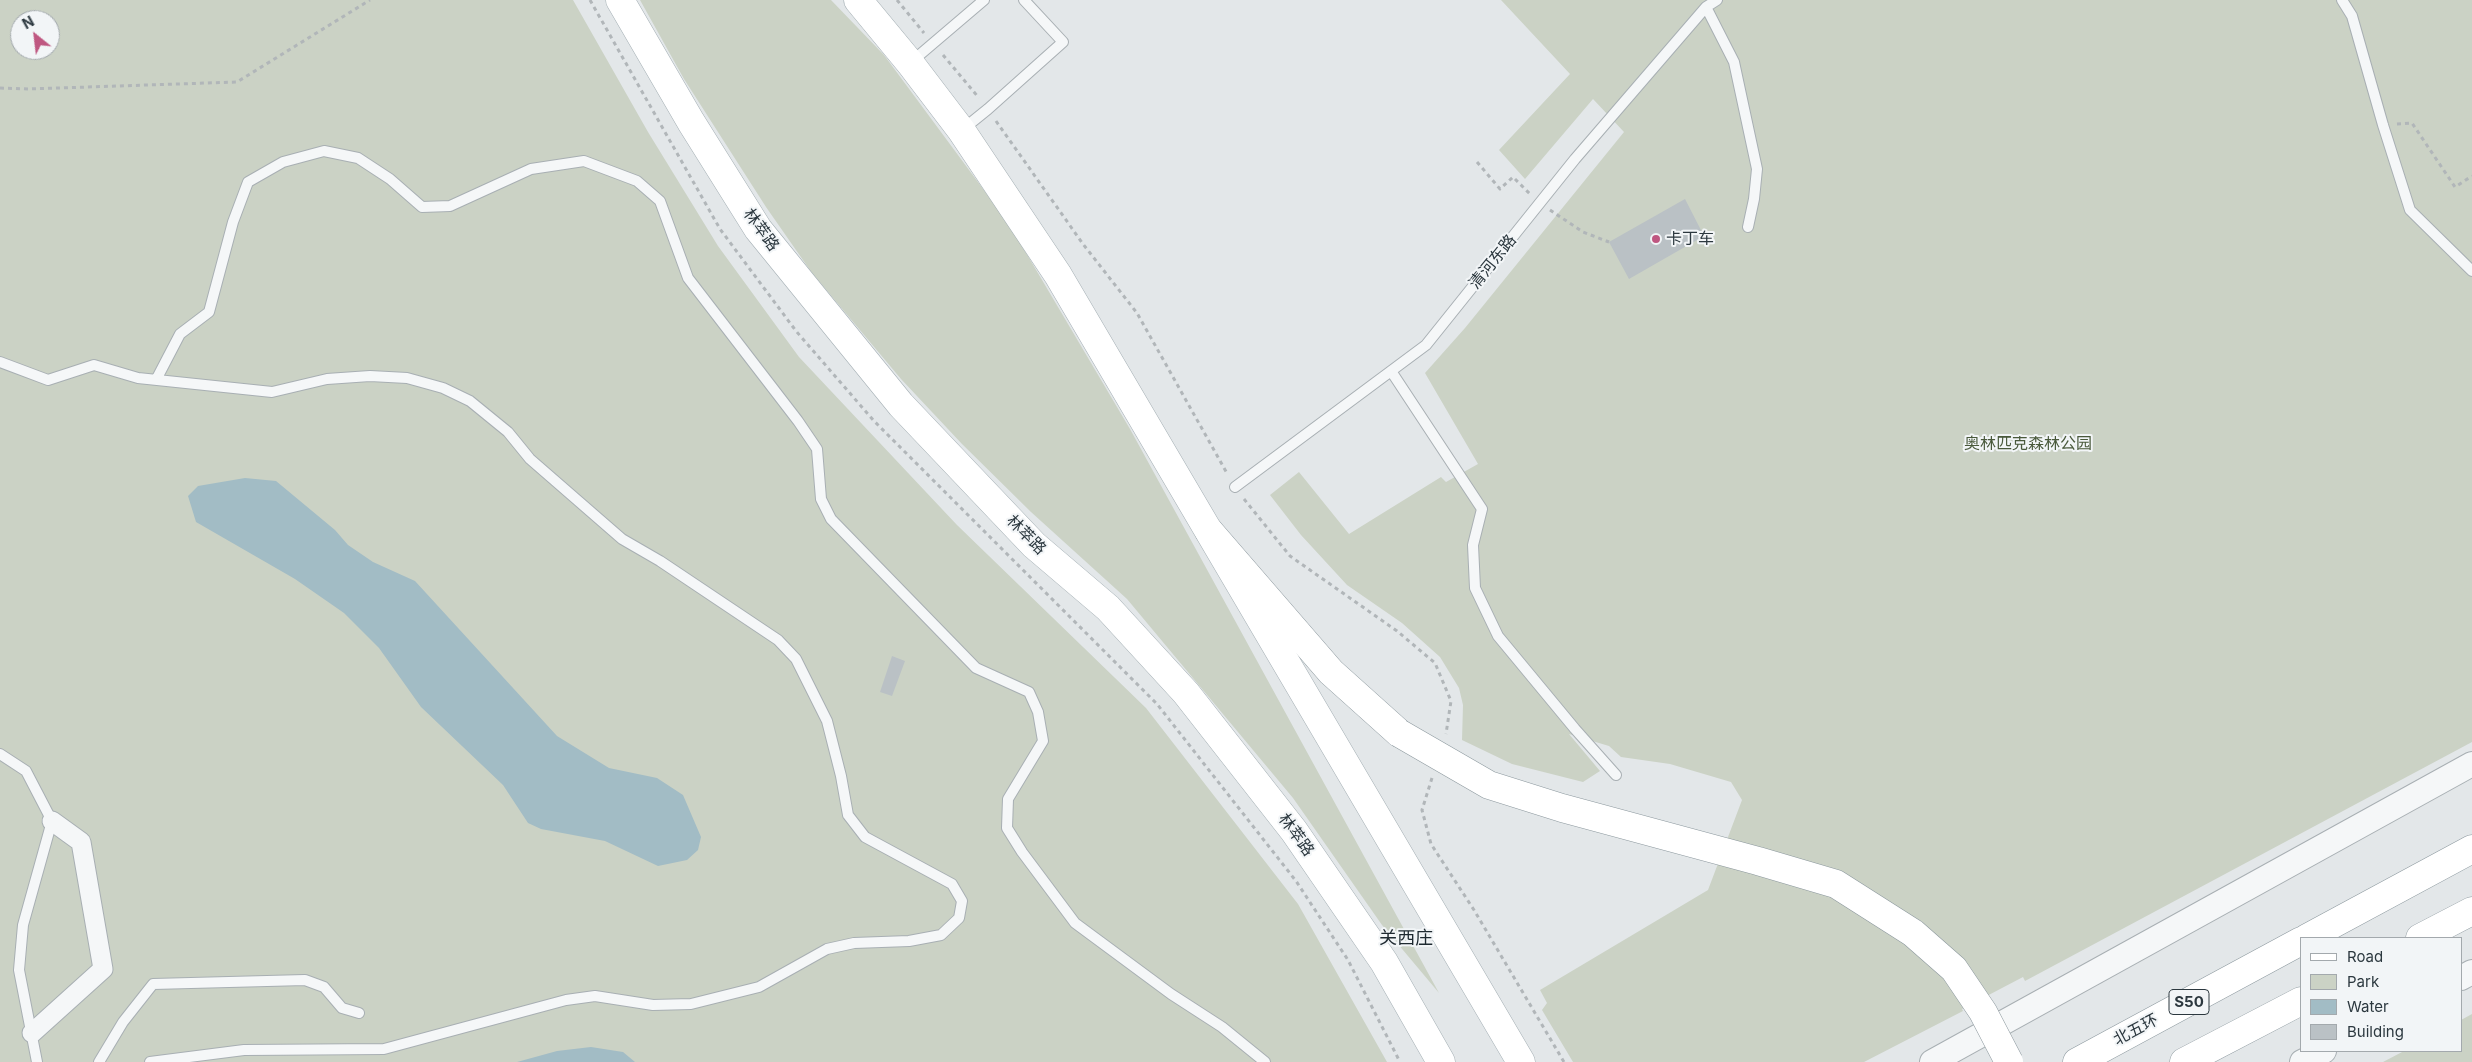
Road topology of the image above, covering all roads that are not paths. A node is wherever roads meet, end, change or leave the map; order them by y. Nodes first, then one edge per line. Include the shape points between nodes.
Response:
1 (620, 0) edge
2 (858, 0) edge
3 (984, 0) edge
4 (1024, 0) edge
5 (1717, 0) edge
6 (2342, 0) edge
7 (1706, 8) junction
8 (910, 63) junction
9 (961, 130) junction
10 (1748, 227) dead end
11 (2472, 271) edge
12 (0, 362) edge
13 (1391, 371) junction
14 (156, 380) junction
15 (1235, 487) road end
16 (1209, 530) junction
17 (0, 754) edge
18 (2472, 764) edge
19 (1616, 775) dead end
20 (52, 821) junction
21 (2472, 849) edge
22 (2472, 911) edge
23 (2309, 937) edge
24 (2422, 937) edge
25 (2300, 943) edge
26 (2300, 1002) edge
27 (359, 1013) dead end
28 (32, 1033) junction
29 (2322, 1052) edge
30 (37, 1062) edge
31 (99, 1062) edge
32 (150, 1062) edge
33 (1265, 1062) edge
34 (1441, 1062) edge
35 (1521, 1062) edge
36 (1932, 1062) edge
37 (2009, 1062) edge
38 (2077, 1062) edge
39 (2184, 1062) edge
40 (2302, 1062) edge

1 - 34 main road, 林萃路 via 758,229 901,405 1034,545 1108,608 1186,693 1300,839 1384,962
2 - 8 main road
3 - 8 lane
4 - 9 lane via 1063,42
5 - 7 lane, 清河东路
6 - 11 lane via 2352,16 2410,210
7 - 10 lane via 1734,62 1757,169
7 - 13 lane, 清河东路 via 1540,203 1426,345
8 - 9 main road
9 - 16 main road via 1058,275
12 - 14 lane via 48,380 94,365
13 - 15 lane, 清河东路
13 - 19 lane via 1482,509 1473,545 1475,588 1498,636
14 - 32 lane via 272,392 327,379 370,376 443,388 470,401 508,432 530,459 622,539 778,640 796,659 827,721 848,815 865,838 952,884 962,901 959,918 941,935 827,949 759,986 691,1004 653,1005 595,996 566,1000 384,1048 244,1050
14 - 33 lane via 180,334 209,312 233,222 248,182 283,162 324,151 358,158 390,179 422,207 450,206 531,169 584,161 636,181 660,202 688,278 817,449 821,500 831,519 976,668 1029,692 1038,712 1043,741 1008,799 1007,828 1022,852 1075,923 1171,994 1222,1027
16 - 35 main road
16 - 37 main road, bridge via 1331,672 1399,733 1489,786 1836,884 1913,933 1954,969 1983,1012
17 - 20 lane via 26,772
18 - 36 street
20 - 28 lane via 23,925 19,970
20 - 28 street via 81,842 103,969
21 - 23 main road
22 - 24 main road
25 - 38 main road, 北五环 / S50
26 - 39 main road
27 - 31 lane via 342,1008 324,987 305,980 153,984 123,1022
28 - 30 lane
29 - 40 street

